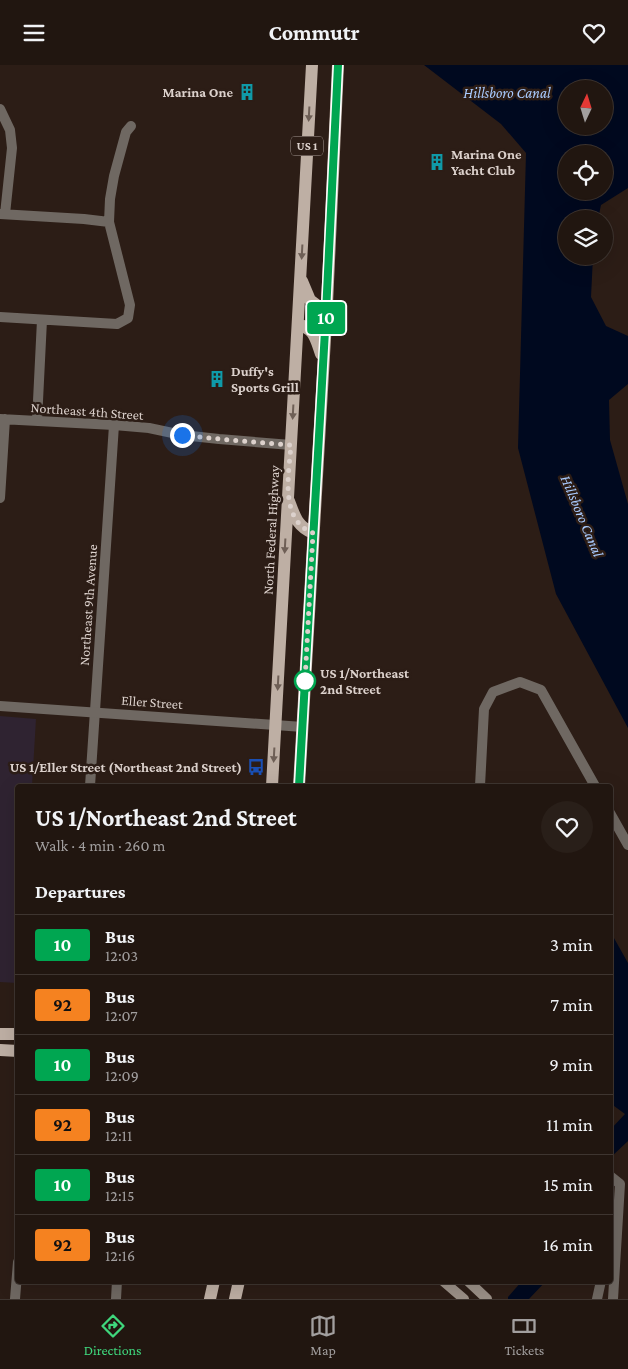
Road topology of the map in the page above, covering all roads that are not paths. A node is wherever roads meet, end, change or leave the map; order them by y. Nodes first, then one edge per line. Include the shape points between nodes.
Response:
1 (312, 65) edge
2 (338, 65) edge
3 (0, 109) edge
4 (132, 126) dead end
5 (2, 214) edge
6 (109, 222) junction
7 (300, 276) junction
8 (326, 313) junction
9 (0, 317) edge
10 (42, 320) junction
11 (298, 324) junction
12 (324, 361) junction
13 (3, 419) edge
14 (37, 421) junction
15 (114, 425) junction
16 (291, 445) junction
17 (0, 498) edge
18 (288, 499) junction
19 (313, 533) junction
20 (0, 705) edge
21 (95, 712) junction
22 (276, 725) junction
23 (303, 727) junction
24 (90, 784) edge
25 (272, 784) edge
26 (300, 784) edge
27 (480, 784) edge
28 (594, 784) edge
29 (613, 818) edge
30 (628, 845) edge
31 (0, 1034) edge
32 (15, 1035) edge
33 (0, 1050) edge
34 (15, 1051) edge
35 (613, 1178) edge
36 (624, 1184) edge
37 (613, 1256) edge
38 (16, 1284) edge
39 (117, 1284) edge
40 (213, 1284) edge
41 (239, 1284) edge
42 (446, 1284) edge
43 (471, 1284) edge
44 (600, 1284) edge
45 (15, 1299) edge
46 (116, 1299) edge
47 (210, 1299) edge
48 (235, 1299) edge
49 (464, 1299) edge
50 (487, 1299) edge
51 (597, 1299) edge
52 (613, 1299) edge

1 -> 7 main road, North Federal Highway / US 1
2 - 8 main road, US 1
3 - 5 street via 10,130 12,148
4 - 6 street via 126,132 114,176
5 - 6 street
6 - 10 street via 130,305 128,318 117,324
7 - 8 main road via 310,299
7 - 11 main road, North Federal Highway / US 1
8 - 12 main road, US 1
9 - 10 street
10 - 14 street
11 - 12 main road via 314,333
11 -> 16 main road, North Federal Highway / US 1
12 - 19 main road, US 1
13 - 14 street, Northeast 4th Street
13 - 17 street
14 - 15 street, Northeast 4th Street
15 - 16 street, Northeast 4th Street
15 - 21 street, Northeast 9th Avenue
16 - 18 main road, North Federal Highway / US 1
18 - 19 main road via 298,524
18 -> 22 main road, North Federal Highway / US 1
19 - 23 main road, US 1
20 - 21 street, Eller Street
21 - 22 street, Eller Street
21 - 24 street, Northeast 9th Avenue
22 - 23 street, Eller Street
22 -> 25 main road, North Federal Highway / US 1
23 - 26 main road, US 1
27 - 28 street via 484,709 494,692 520,682 541,690
29 - 30 street
31 - 32 main road
33 - 34 main road
35 - 36 street
36 - 37 street
37 - 52 street
38 - 45 street
39 - 46 street
40 - 47 main road
41 - 48 main road
42 - 49 main road
43 - 50 main road
44 - 51 street

